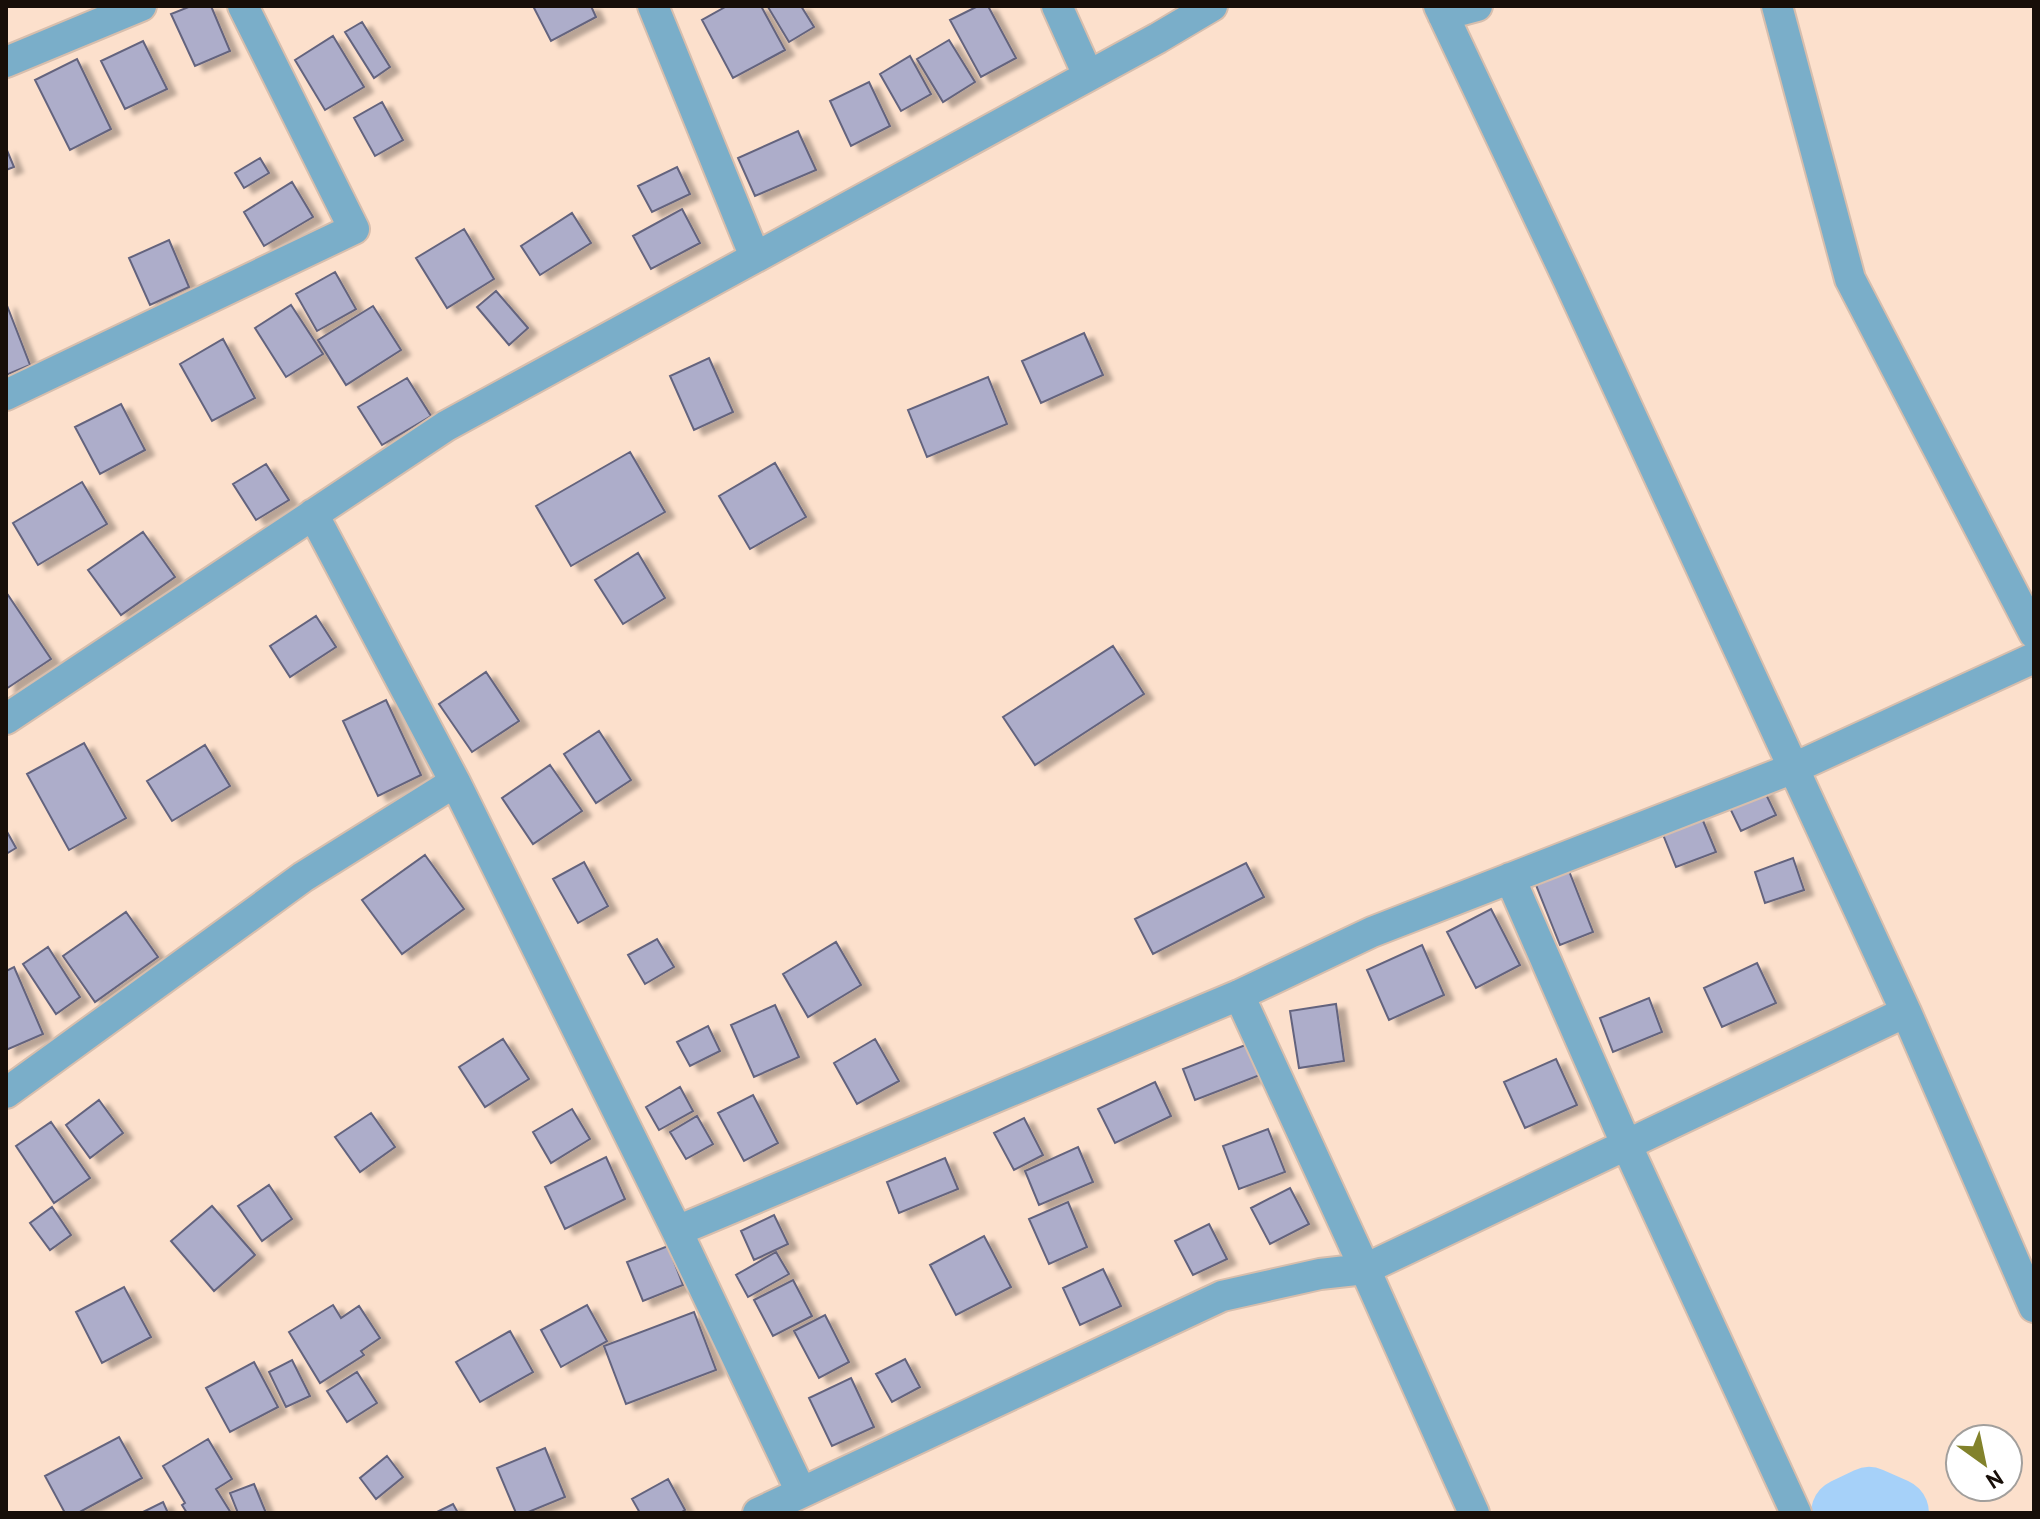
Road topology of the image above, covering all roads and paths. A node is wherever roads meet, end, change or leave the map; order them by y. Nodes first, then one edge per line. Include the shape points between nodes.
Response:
1 (141, 6) edge
2 (243, 6) edge
3 (653, 6) edge
4 (1057, 6) edge
5 (1212, 6) edge
6 (1477, 6) edge
7 (1777, 6) edge
8 (1441, 10) edge
9 (6, 62) edge
10 (1088, 75) junction
11 (755, 257) junction
12 (6, 395) edge
13 (313, 514) junction
14 (2034, 633) edge
15 (2034, 658) edge
16 (6, 719) edge
17 (1794, 768) junction
18 (455, 782) junction
19 (1510, 878) junction
20 (1239, 995) junction
21 (1906, 1012) junction
22 (6, 1093) edge
23 (1627, 1146) junction
24 (677, 1231) junction
25 (1365, 1269) junction
26 (2034, 1307) edge
27 (801, 1492) junction
28 (1795, 1509) edge
29 (758, 1513) edge
30 (1474, 1513) edge

1 - 9 street
2 - 12 street via 354,229
3 - 11 street
4 - 10 street
5 - 10 street
6 - 8 street
7 - 14 street via 1850,279
8 - 17 street
10 - 11 street
11 - 13 street via 446,426
13 - 16 street
13 - 18 street
15 - 17 street
17 - 19 street
17 - 21 street
18 - 22 street via 303,877
18 - 24 street
19 - 20 street via 1372,932
19 - 23 street
20 - 24 street
20 - 25 street
21 - 23 street
21 - 26 street
23 - 25 street
23 - 28 street
24 - 27 street
25 - 27 street via 1222,1296
25 - 30 street
27 - 29 street

